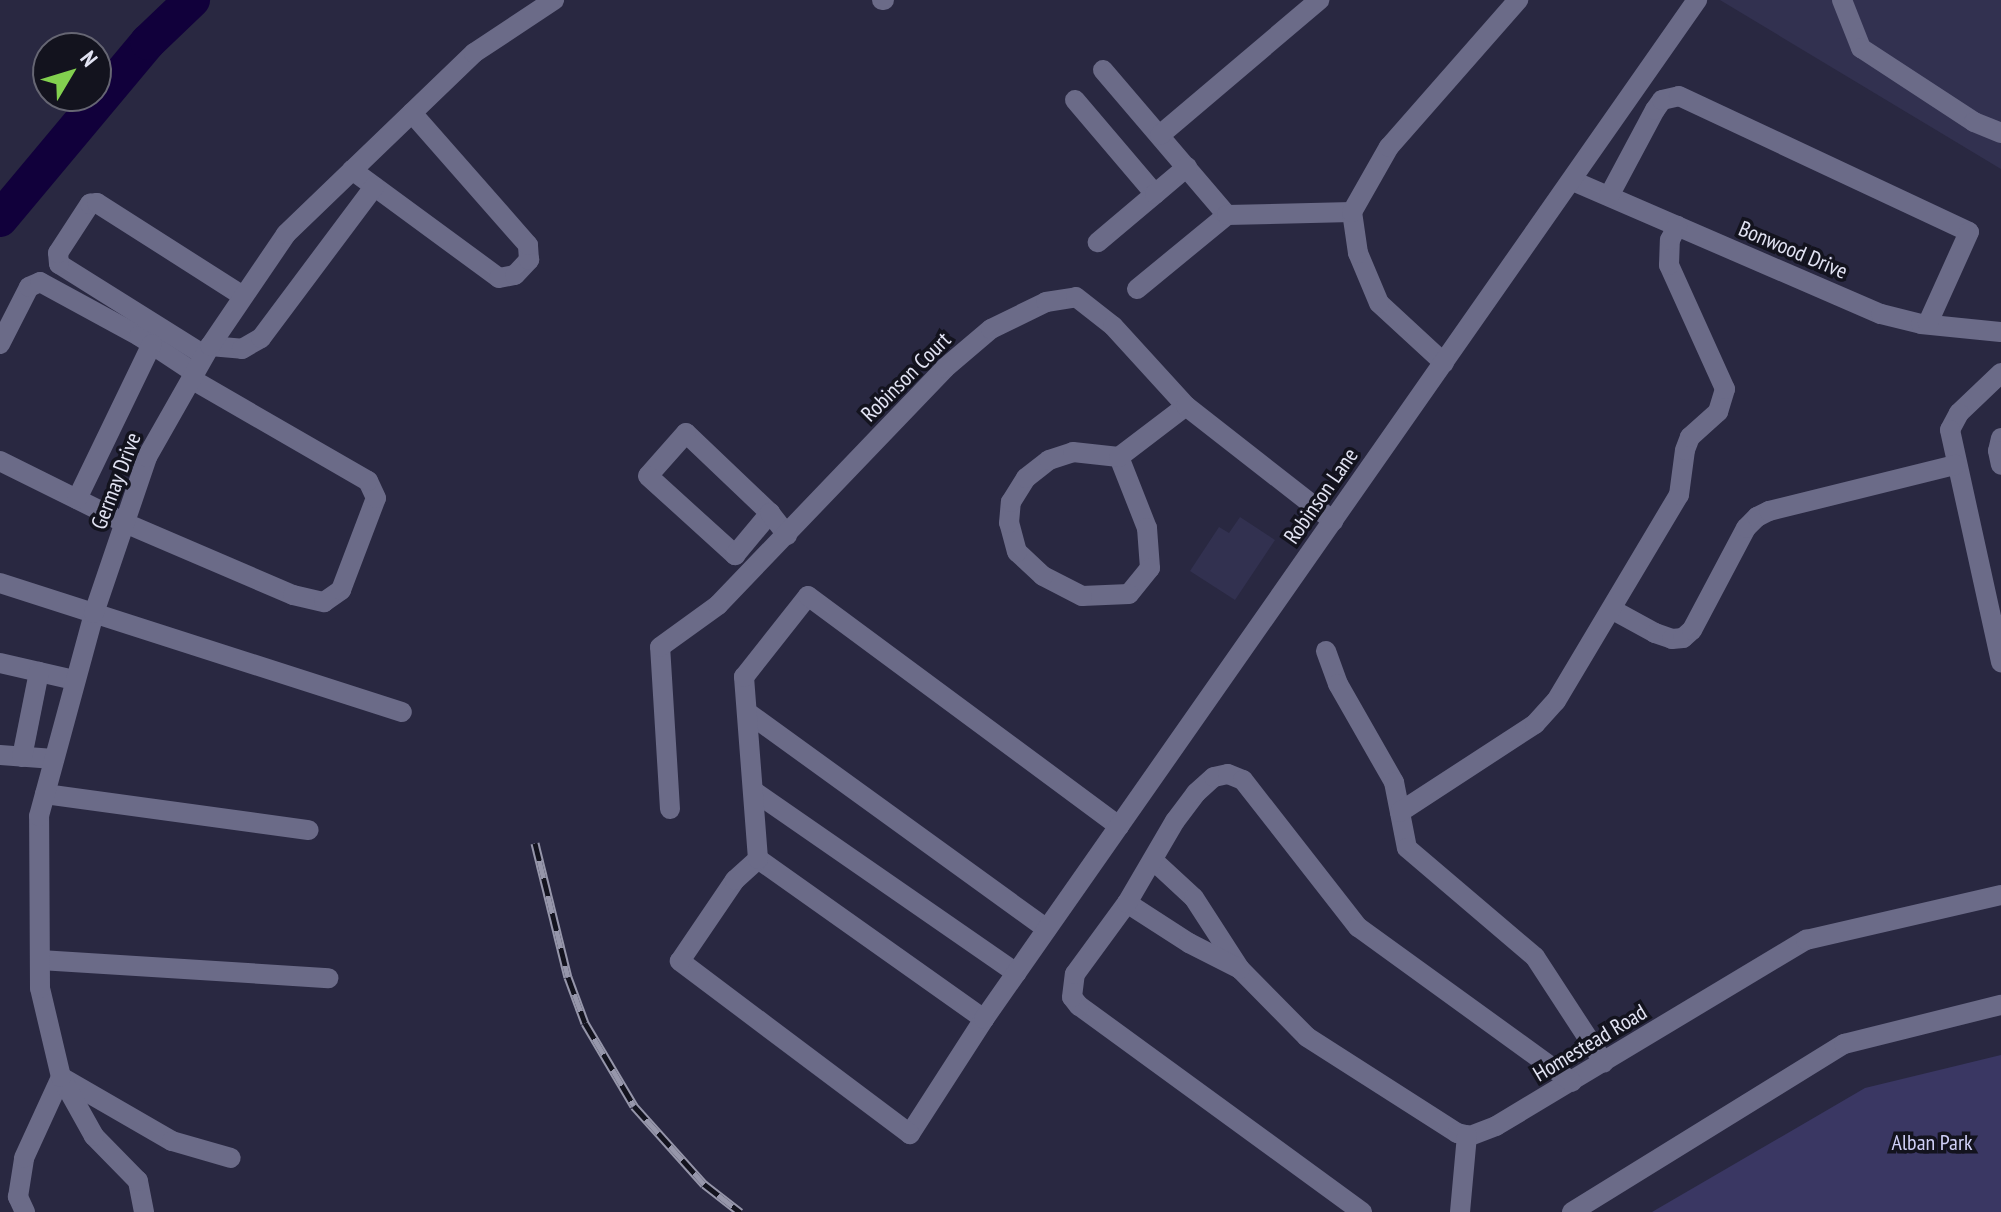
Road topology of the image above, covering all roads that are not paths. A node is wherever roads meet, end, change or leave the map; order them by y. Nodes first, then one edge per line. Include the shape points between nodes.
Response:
1 (554, 0) edge
2 (1319, 0) edge
3 (1518, 0) edge
4 (1697, 0) edge
5 (1842, 0) edge
6 (1103, 70) dead end
7 (1075, 100) dead end
8 (415, 117) junction
9 (2001, 133) edge
10 (1160, 135) junction
11 (1187, 167) junction
12 (363, 179) junction
13 (1573, 181) junction
14 (1155, 194) junction
15 (1609, 196) junction
16 (323, 198) junction
17 (1352, 212) junction
18 (1227, 215) junction
19 (348, 221) junction
20 (1677, 226) junction
21 (1098, 242) dead end
22 (1137, 289) dead end
23 (243, 296) junction
24 (1928, 323) junction
25 (2001, 332) edge
26 (0, 344) edge
27 (152, 344) junction
28 (200, 363) junction
29 (1444, 363) junction
30 (2001, 373) edge
31 (2001, 394) edge
32 (1186, 406) junction
33 (1959, 413) junction
34 (2001, 438) edge
35 (1119, 457) junction
36 (0, 461) edge
37 (1955, 465) junction
38 (2001, 465) edge
39 (77, 499) junction
40 (770, 513) junction
41 (1333, 521) junction
42 (125, 523) junction
43 (787, 535) junction
44 (0, 583) edge
45 (1613, 610) junction
46 (94, 613) junction
47 (1326, 651) dead end
48 (2001, 662) edge
49 (0, 663) edge
50 (39, 672) junction
51 (74, 680) junction
52 (402, 712) dead end
53 (747, 712) junction
54 (0, 755) edge
55 (22, 757) junction
56 (54, 759) junction
57 (755, 792) junction
58 (45, 794) junction
59 (670, 809) dead end
60 (1400, 812) junction
61 (1119, 826) junction
62 (309, 830) dead end
63 (758, 859) junction
64 (1154, 861) junction
65 (2001, 895) edge
66 (1127, 903) junction
67 (1047, 929) junction
68 (40, 960) junction
69 (1240, 969) junction
70 (1016, 973) junction
71 (328, 978) dead end
72 (2001, 1005) edge
73 (984, 1019) junction
74 (1604, 1063) junction
75 (61, 1077) junction
76 (1572, 1082) junction
77 (1467, 1135) junction
78 (231, 1158) dead end
79 (25, 1212) edge
80 (144, 1212) edge
81 (1362, 1212) edge
82 (1460, 1212) edge
83 (1572, 1212) edge

1 - 8 street, Germay Drive via 474,53
2 - 10 street
3 - 17 street via 1389,147
4 - 13 street, Robinson Lane
5 - 9 street via 1861,48 1974,122
6 - 10 street
7 - 14 street
8 - 12 street, Germay Drive
8 - 12 street via 528,245 529,260 515,275 499,278
10 - 11 street
11 - 14 street
11 - 18 street
12 - 16 street, Germay Drive
12 - 19 street
13 - 15 street, Bonwood Drive
13 - 29 street, Robinson Lane
14 - 21 street
15 - 20 street, Bonwood Drive
15 - 24 street via 1662,100 1679,96 1969,232
16 - 19 street
16 - 23 street, Germay Drive via 286,234
17 - 18 street
17 - 29 street via 1358,253 1379,303
18 - 22 street
19 - 28 street via 261,338
20 - 24 street, Bonwood Drive via 1881,314
20 - 45 street via 1670,240 1669,265 1725,389 1724,401 1690,437 1679,495
23 - 28 street, Germay Drive
23 - 28 street via 97,203 90,204 58,253 59,264
24 - 25 street, Bonwood Drive
26 - 27 street via 29,287 40,282
27 - 28 street
27 - 39 street
28 - 42 street, Germay Drive via 147,457
28 - 42 street via 368,481 376,498 341,590 324,602 293,595
29 - 41 street, Robinson Lane
30 - 33 street
31 - 33 street
32 - 35 street
32 - 41 street, Robinson Court
32 - 43 street, Robinson Court via 1113,326 1076,297 1046,302 991,329 945,368
33 - 37 street via 1950,430
34 - 38 street
35 - 35 street via 1073,452 1049,460 1026,478 1011,502 1009,523 1017,552 1043,576 1082,596 1129,594 1150,568 1147,528
36 - 39 street
37 - 45 street via 1757,517 1683,638 1655,633
37 - 48 street
39 - 42 street
40 - 40 street via 686,433 648,476 735,555
40 - 43 street
41 - 61 street, Robinson Lane
42 - 46 street, Germay Drive
43 - 59 street, Robinson Court via 718,605 660,647
44 - 46 street
45 - 60 street via 1556,701 1535,724
46 - 51 street, Germay Drive
46 - 52 street
47 - 60 street via 1338,684 1394,782
49 - 50 street
50 - 51 street
50 - 55 street
51 - 56 street, Germay Drive
53 - 57 street
53 - 61 street via 744,677 808,596
53 - 67 street
54 - 55 street
55 - 56 street
56 - 58 street, Germay Drive
57 - 63 street
57 - 70 street
58 - 62 street
58 - 68 street, Germay Drive via 39,816
60 - 74 street via 1407,848 1535,957
61 - 67 street, Robinson Lane
63 - 73 street
63 - 73 street, Robinson Lane via 735,880 680,961 910,1134
64 - 66 street
64 - 69 street via 1194,898
64 - 76 street via 1196,793 1214,777 1228,774 1243,780 1358,927
65 - 74 street, Homestead Road via 1806,940
66 - 69 street
66 - 81 street via 1075,974 1072,997
67 - 70 street, Robinson Lane
68 - 71 street
68 - 75 street, Germay Drive via 40,988
69 - 77 street via 1307,1037
70 - 73 street, Robinson Lane
72 - 83 street via 1844,1044
74 - 76 street, Homestead Road
75 - 78 street via 172,1141
75 - 79 street via 24,1158 18,1197
75 - 80 street, Germay Drive via 94,1136 138,1181
76 - 77 street, Homestead Road via 1496,1126
77 - 82 street

